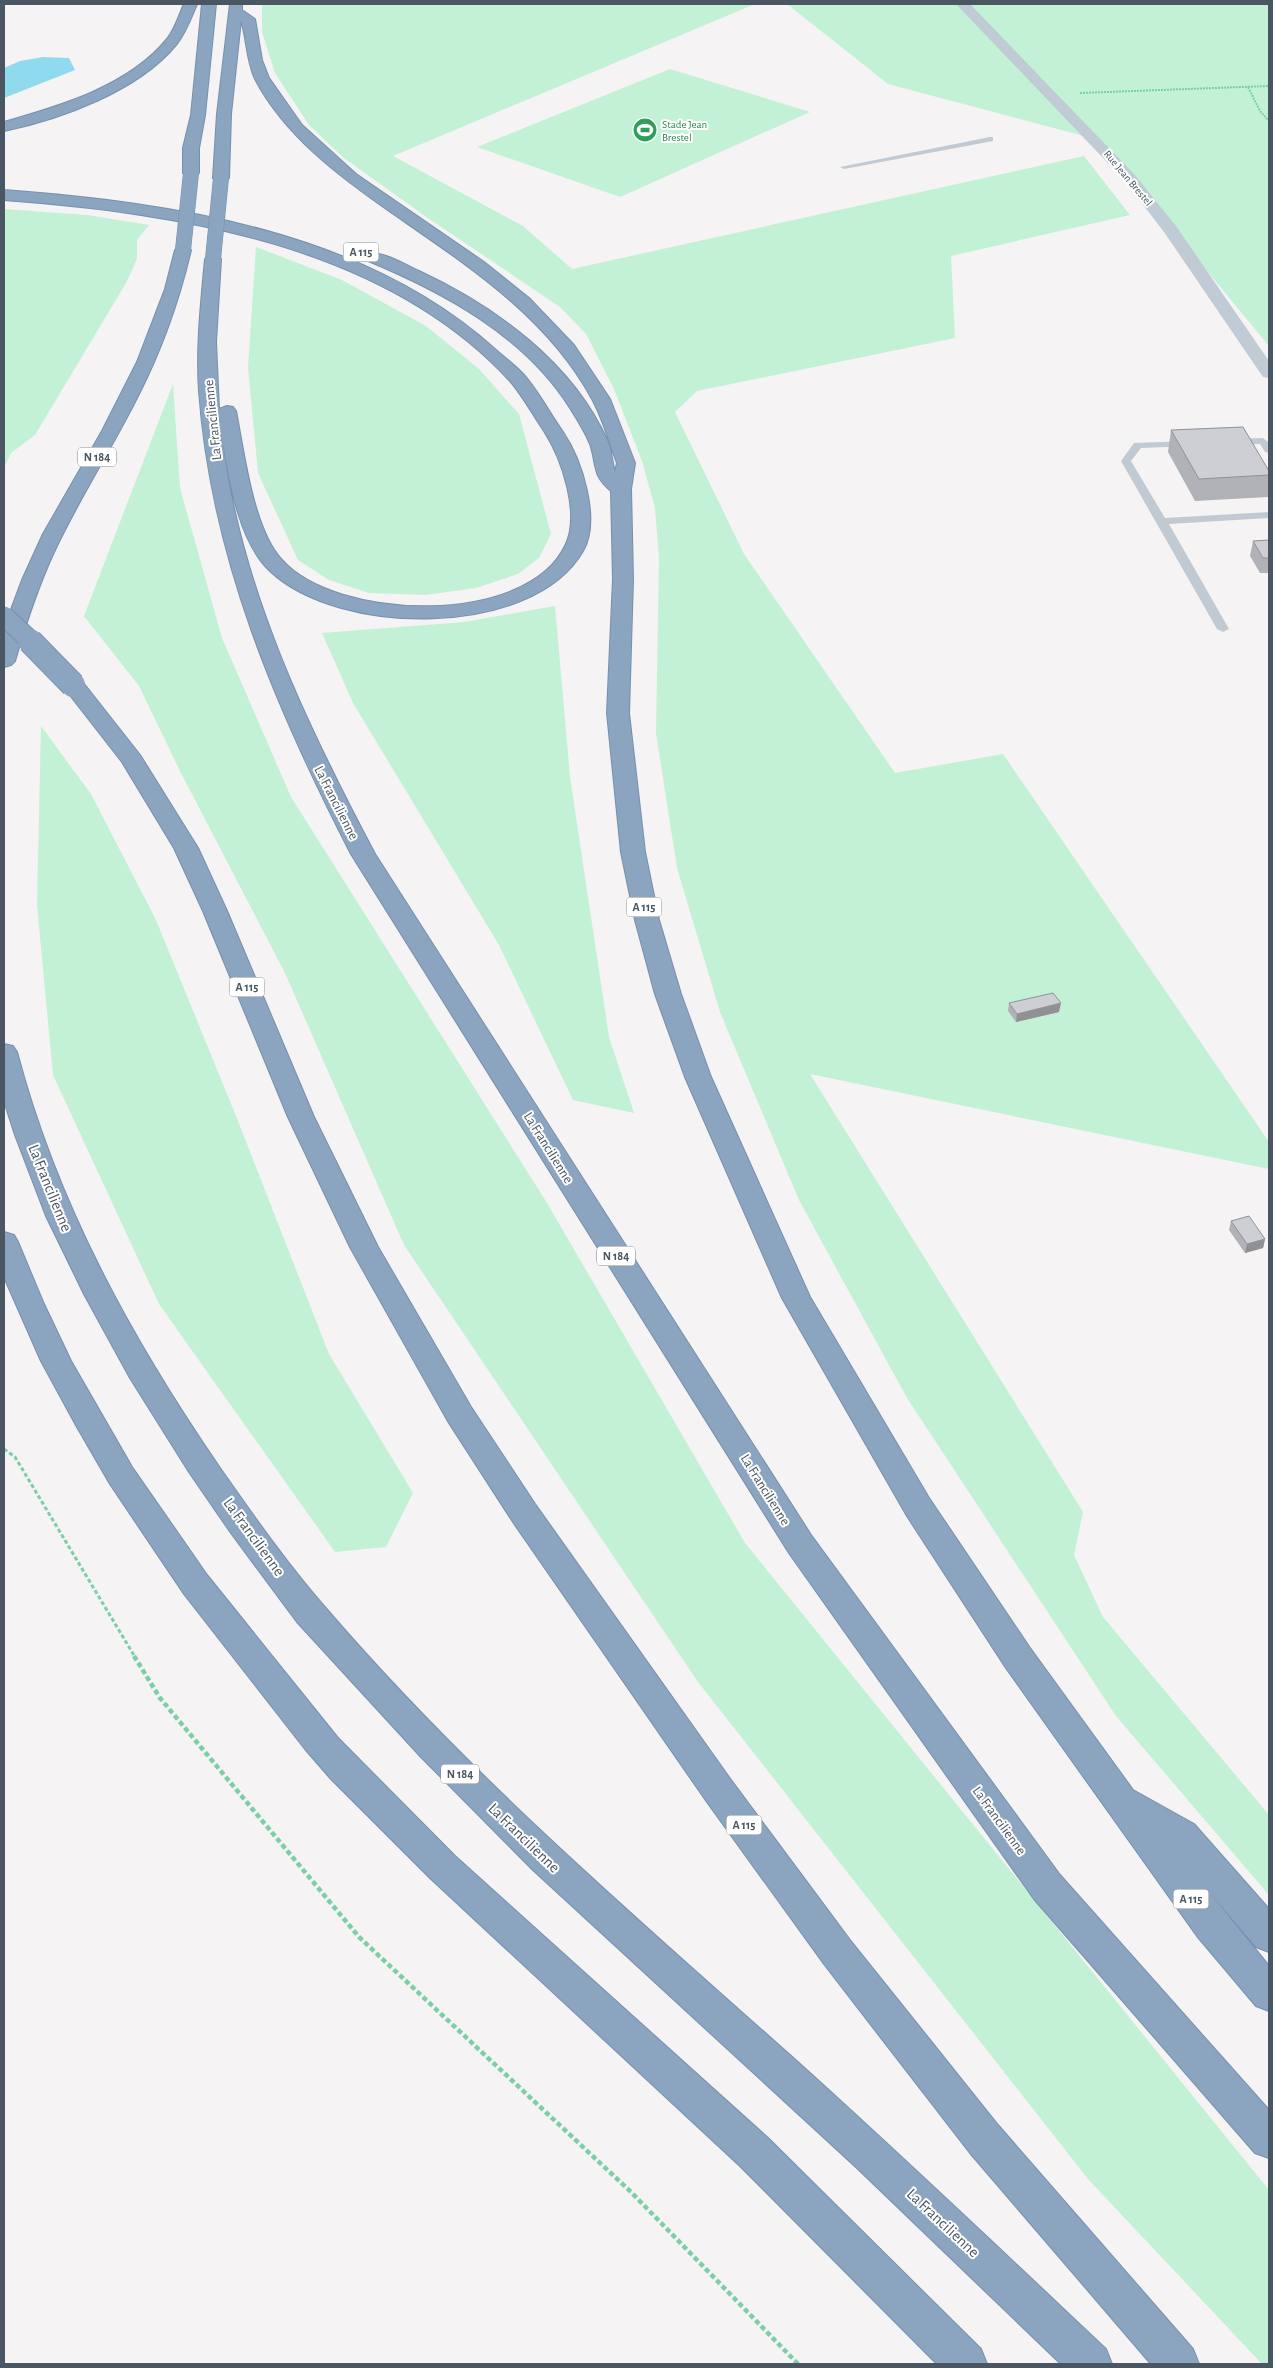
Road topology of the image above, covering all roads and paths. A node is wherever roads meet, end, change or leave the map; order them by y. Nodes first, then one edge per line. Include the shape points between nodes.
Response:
1 (190, 4) edge
2 (209, 4) edge
3 (963, 4) edge
4 (236, 7) edge
5 (1269, 86) edge
6 (1248, 87) junction
7 (1050, 94) junction
8 (1269, 121) edge
9 (4, 127) edge
10 (990, 139) dead end
11 (844, 167) dead end
12 (4, 183) edge
13 (4, 195) edge
14 (336, 243) dead end
15 (360, 252) dead end
16 (212, 267) junction
17 (1269, 373) edge
18 (1225, 442) edge
19 (1196, 443) edge
20 (1269, 450) edge
21 (84, 480) junction
22 (621, 489) junction
23 (1269, 515) edge
24 (1162, 520) junction
25 (4, 609) edge
26 (4, 616) edge
27 (1223, 629) dead end
28 (4, 661) edge
29 (4, 1052) edge
30 (4, 1242) edge
31 (4, 1449) edge
32 (1120, 1798) junction
33 (1269, 1934) edge
34 (1269, 1994) edge
35 (1269, 2139) edge
36 (798, 2364) edge
37 (966, 2364) edge
38 (1091, 2364) edge
39 (1178, 2364) edge

1 - 9 highway via 171,43 140,70 90,97
2 - 21 highway, N 184, bridge via 198,115 191,148 183,250 177,280 148,360
3 - 7 street, Rue Jean Brestel
4 - 16 highway, La Francilienne / N 184, bridge
4 - 22 highway via 248,19 255,60 271,93 313,145 351,177 500,281 568,349 601,399 613,425 626,463
5 - 6 path
6 - 7 path
6 - 8 path
7 - 17 street, Rue Jean Brestel via 1104,149 1170,229
10 - 11 lane
12 - 14 highway, A 115 via 164,200 259,220
13 - 16 highway via 154,211 269,238 326,256 374,277 458,325 514,372 543,411 569,459 576,485 580,530 574,550 560,569 532,589 514,596 476,606 424,613 360,608 332,601 292,581 270,558 252,522 222,378 214,321
15 - 22 highway, A 115 via 441,289 481,312 525,346 574,400 599,444 608,477
16 - 35 highway, La Francilienne / N 184 via 207,328 208,390 222,492 238,559 295,718 363,854 800,1544 1047,1887
18 - 20 lane via 1263,441
19 - 24 lane via 1138,445 1126,461
21 - 25 highway via 20,577
21 - 28 highway, N 184 via 52,536 23,600
22 - 32 highway, A 115 via 623,578 618,713 624,786 647,920 668,994 698,1077 801,1306 918,1506 1018,1658
23 - 24 lane
24 - 27 lane
26 - 39 highway, A 115, bridge via 50,660 132,760 186,848 300,1117 364,1247 460,1415 524,1513 719,1791 837,1952 984,2139
29 - 38 highway, La Francilienne / N 184 via 35,1153 69,1237 115,1326 171,1420 234,1512 310,1613 419,1733 531,1846 839,2126
30 - 37 highway via 22,1291 53,1356 167,1545 245,1650 340,1765 440,1865 754,2153
31 - 36 path via 16,1457 160,1698 358,1937 631,2192
32 - 33 highway via 1182,1835
32 - 34 highway, A 115 via 1210,1924

